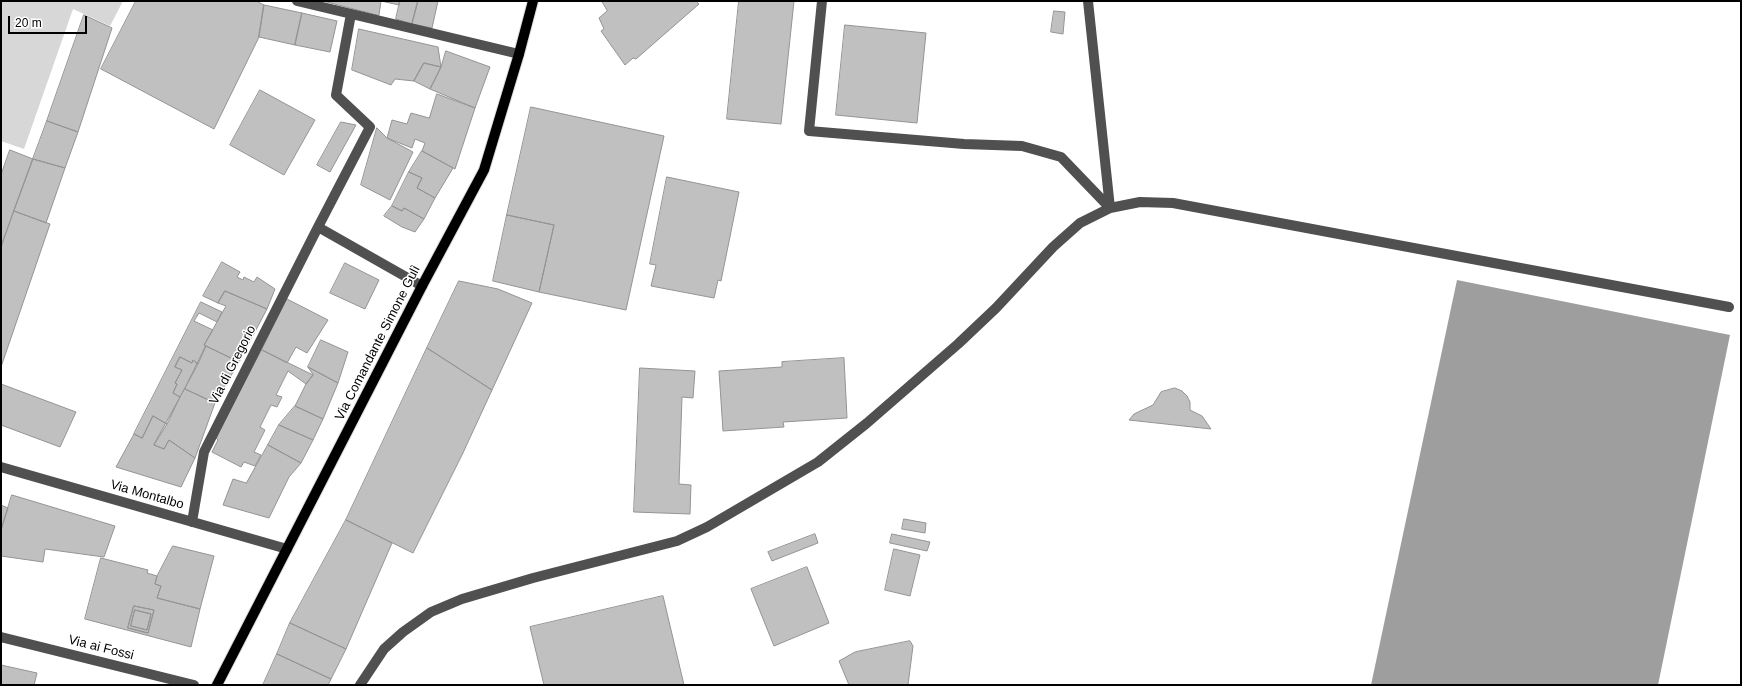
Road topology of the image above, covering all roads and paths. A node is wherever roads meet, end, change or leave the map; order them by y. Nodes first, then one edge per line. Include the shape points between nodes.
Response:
1 (297, 1) edge
2 (533, 1) edge
3 (822, 1) edge
4 (1088, 1) edge
5 (351, 14) junction
6 (519, 54) junction
7 (1110, 208) junction
8 (318, 227) junction
9 (422, 286) junction
10 (1729, 308) dead end
11 (1, 467) edge
12 (192, 522) junction
13 (287, 549) junction
14 (1, 637) edge
15 (194, 685) edge
16 (217, 685) edge
17 (360, 685) edge

1 - 5 street
2 - 6 main road, Via Comandante Simone Gulì
3 - 7 street via 809,131 964,144 1022,146 1061,157
4 - 7 street
5 - 6 street
5 - 8 street, Via di Gregorio via 336,95 370,127
6 - 9 main road, Via Comandante Simone Gulì via 484,170
7 - 10 street via 1140,202 1173,204
7 - 17 street via 1080,223 958,344 868,423 818,462 707,527 677,541 533,578 462,599 432,612 384,649
8 - 9 street
8 - 12 street, Via di Gregorio via 204,452
9 - 13 main road, Via Comandante Simone Gulì
11 - 12 street, Via Montalbo
12 - 13 street, Via Montalbo
13 - 16 main road, Via Comandante Simone Gulì
14 - 15 street, Via ai Fossi

